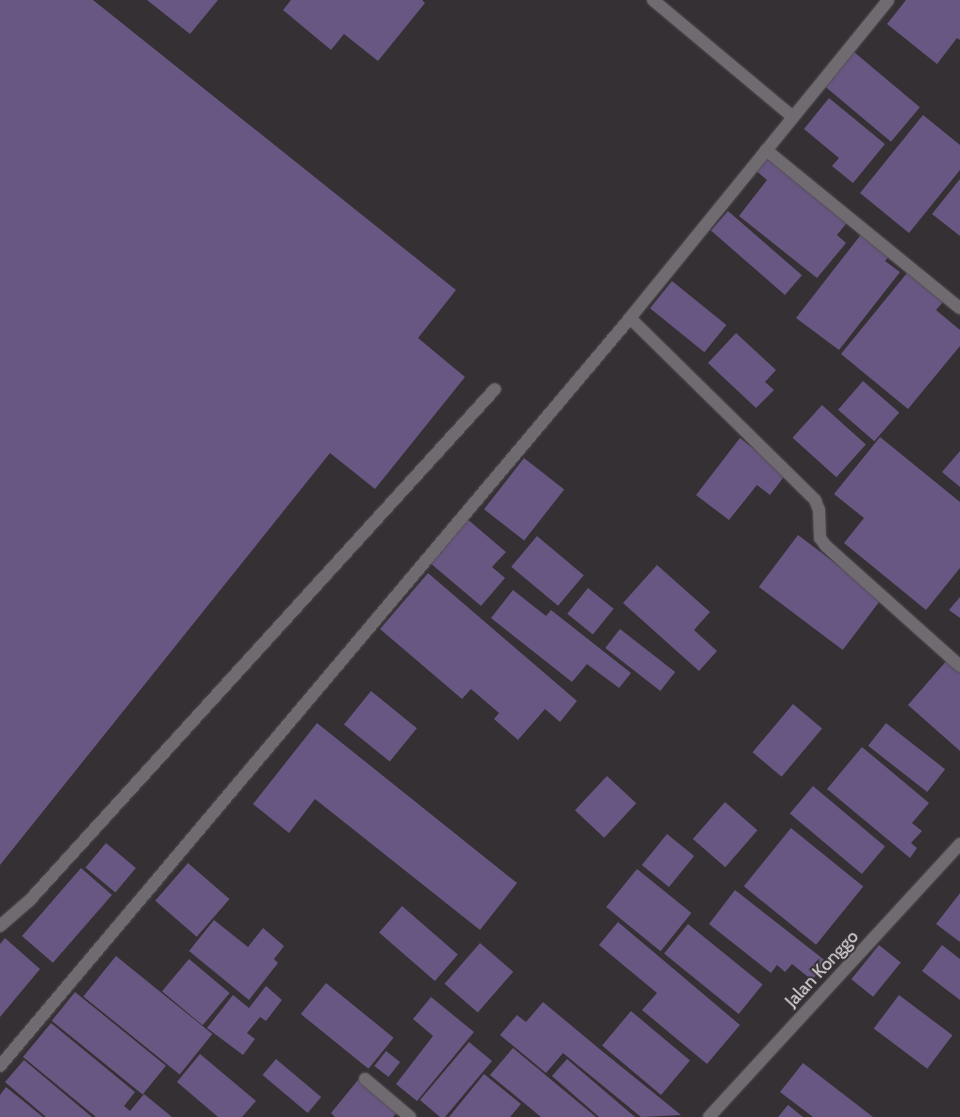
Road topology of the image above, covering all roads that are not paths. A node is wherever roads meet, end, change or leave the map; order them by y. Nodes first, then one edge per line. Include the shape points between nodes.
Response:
1 (653, 0) edge
2 (888, 0) edge
3 (793, 117) junction
4 (766, 150) junction
5 (960, 308) edge
6 (630, 318) junction
7 (495, 388) dead end
8 (960, 666) edge
9 (960, 844) edge
10 (0, 926) edge
11 (0, 1066) edge
12 (365, 1079) dead end
13 (410, 1117) edge
14 (709, 1117) edge

1 - 3 street
2 - 3 street
3 - 4 street
4 - 5 street
4 - 6 street
6 - 8 street via 815,500 820,538 826,546
6 - 11 street
7 - 10 street via 29,901
9 - 14 street, Jalan Konggo
12 - 13 street

